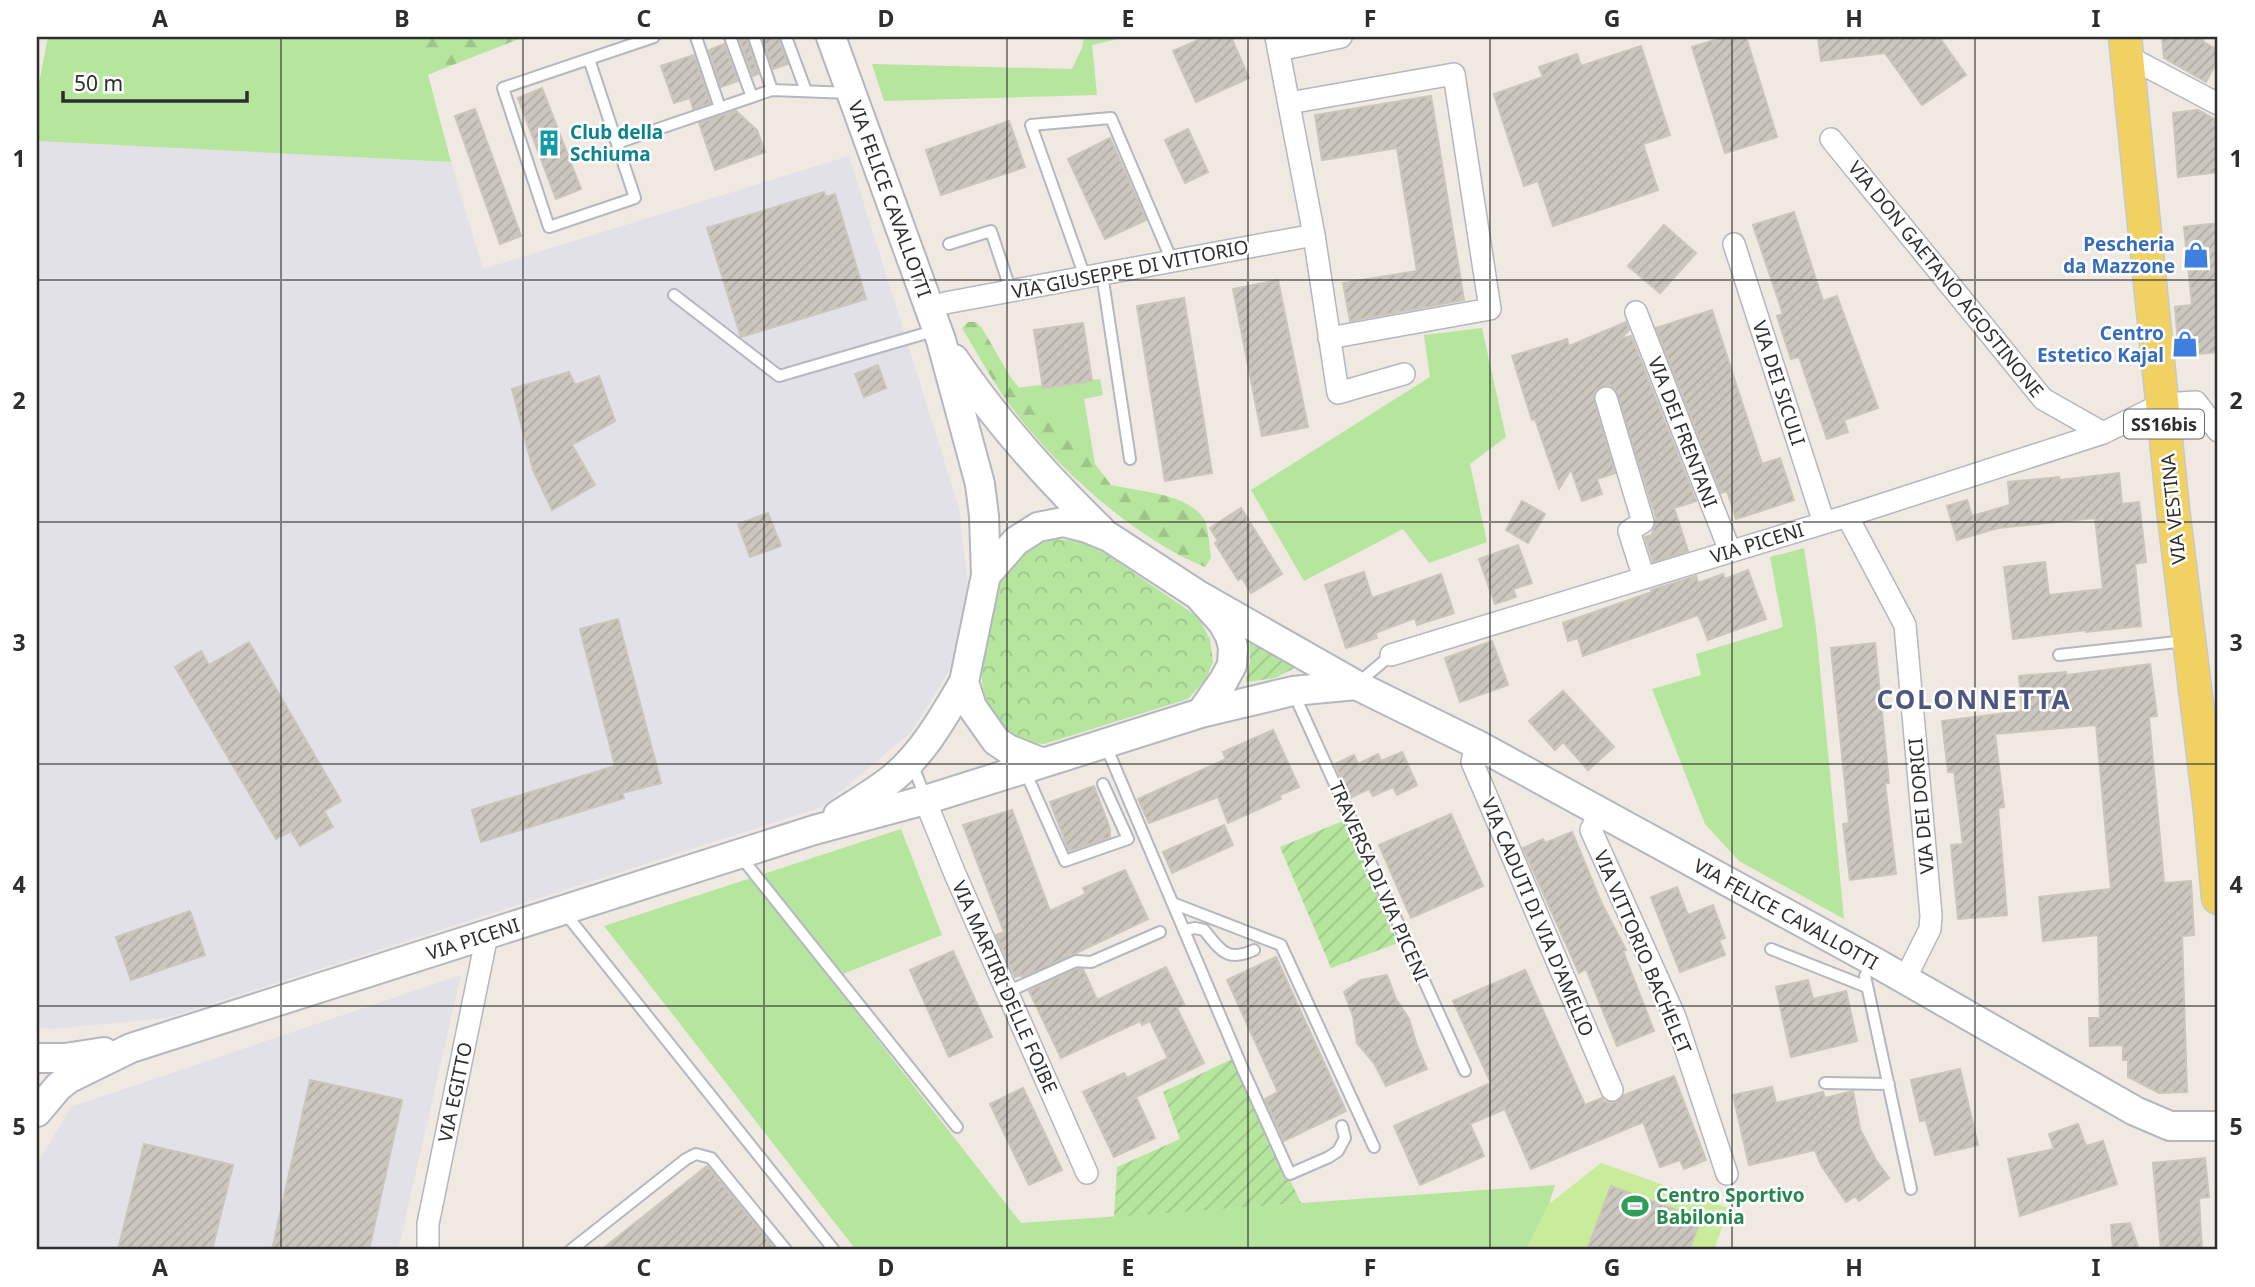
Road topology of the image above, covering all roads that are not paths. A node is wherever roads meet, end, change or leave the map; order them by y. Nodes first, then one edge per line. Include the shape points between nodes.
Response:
1 (654, 37) edge
2 (696, 37) edge
3 (730, 37) edge
4 (754, 37) edge
5 (786, 37) edge
6 (1341, 37) edge
7 (838, 44) edge
8 (1278, 44) edge
9 (2126, 47) edge
10 (589, 59) junction
11 (772, 90) junction
12 (806, 91) junction
13 (852, 93) junction
14 (752, 97) junction
15 (1289, 103) junction
16 (2218, 104) edge
17 (720, 107) junction
18 (1831, 139) dead end
19 (617, 143) junction
20 (1314, 235) junction
21 (949, 244) dead end
22 (1734, 244) dead end
23 (1172, 261) junction
24 (1094, 276) junction
25 (1011, 291) junction
26 (674, 295) dead end
27 (945, 303) dead end
28 (1636, 312) dead end
29 (939, 335) junction
30 (1329, 338) junction
31 (1404, 374) dead end
32 (1606, 398) dead end
33 (2162, 404) junction
34 (2218, 431) edge
35 (2103, 433) junction
36 (1130, 460) dead end
37 (1847, 516) junction
38 (1824, 523) junction
39 (1108, 537) junction
40 (1730, 551) junction
41 (986, 575) junction
42 (1644, 578) junction
43 (1198, 594) junction
44 (2189, 641) junction
45 (2059, 654) dead end
46 (1391, 655) joint
47 (964, 682) junction
48 (1356, 685) junction
49 (1293, 691) junction
50 (1201, 713) junction
51 (1105, 743) junction
52 (1476, 744) junction
53 (911, 760) junction
54 (1033, 766) junction
55 (1103, 784) dead end
56 (926, 800) junction
57 (2214, 810) edge
58 (1600, 811) junction
59 (814, 830) junction
60 (739, 854) junction
61 (2218, 898) edge
62 (1175, 904) junction
63 (563, 910) junction
64 (1185, 930) junction
65 (1160, 932) dead end
66 (487, 935) junction
67 (1771, 949) dead end
68 (1254, 950) dead end
69 (1870, 974) junction
70 (1905, 979) junction
71 (1007, 992) junction
72 (131, 1048) junction
73 (37, 1058) edge
74 (1465, 1071) dead end
75 (1825, 1083) dead end
76 (1889, 1084) junction
77 (1612, 1090) dead end
78 (37, 1112) edge
79 (1342, 1126) dead end
80 (2218, 1126) edge
81 (957, 1127) dead end
82 (1374, 1147) dead end
83 (1087, 1173) dead end
84 (1727, 1174) dead end
85 (1911, 1189) dead end
86 (428, 1250) edge
87 (571, 1250) edge
88 (786, 1250) edge
89 (834, 1250) edge

1 - 10 lane
2 - 17 lane
3 - 14 lane
4 - 11 lane
5 - 12 lane
6 - 8 street
7 - 13 main road, VIA FELICE CAVALLOTTI
8 - 15 street
9 - 16 street
9 - 33 main road, VIA VESTINA / SS16bis
10 - 19 lane
10 - 19 lane via 503,88 549,227 635,198
11 - 12 lane
11 - 14 lane
12 - 13 lane
13 - 29 main road, VIA FELICE CAVALLOTTI
14 - 17 lane
15 - 20 street
15 - 30 street via 1454,74 1490,309
17 - 19 lane
18 - 35 street, VIA DON GAETANO AGOSTINONE via 2043,399
20 - 23 street, VIA GIUSEPPE DI VITTORIO
20 - 30 street
21 - 25 lane via 991,231
22 - 38 street, VIA DEI SICULI
23 - 24 street, VIA GIUSEPPE DI VITTORIO
23 - 24 lane via 1111,118 1031,125
24 - 25 street, VIA GIUSEPPE DI VITTORIO
24 - 36 lane
25 - 27 street, VIA GIUSEPPE DI VITTORIO
26 - 29 lane via 779,376
28 - 40 street, VIA DEI FRENTANI
29 - 39 main road, VIA FELICE CAVALLOTTI via 1017,444
29 - 41 main road, VIA FELICE CAVALLOTTI via 980,484
30 - 31 street via 1338,393
32 - 42 street via 1643,522 1629,531
33 - 34 street via 2196,402
33 - 35 street, VIA PICENI
33 - 44 main road, VIA VESTINA / SS16bis
35 - 37 street, VIA PICENI
37 - 38 street, VIA PICENI
37 - 70 street, VIA DEI DORICI via 1905,625 1931,915 1930,929
38 - 40 street, VIA PICENI
39 - 41 main road via 1063,523 1038,527 1016,541
39 - 43 main road
40 - 42 street, VIA PICENI
41 - 47 main road, VIA FELICE CAVALLOTTI
42 - 46 street, VIA PICENI
43 - 48 main road, VIA FELICE CAVALLOTTI
43 - 50 main road via 1223,623 1233,647 1232,665
44 - 45 lane
44 - 57 main road, VIA VESTINA / SS16bis
46 - 48 lane, VIA PICENI
47 - 53 main road, VIA PICENI
47 - 54 main road via 972,707 996,741
48 - 49 main road
48 - 52 main road, VIA FELICE CAVALLOTTI
49 - 50 main road
49 - 74 lane, TRAVERSA DI VIA PICENI
50 - 51 main road, VIA PICENI
51 - 54 main road, VIA PICENI
51 - 62 lane
52 - 58 main road, VIA FELICE CAVALLOTTI
52 - 77 street, VIA CADUTI DI VIA D'AMELIO via 1472,762
53 - 56 lane
53 - 59 main road, VIA PICENI via 890,781
54 - 55 lane via 1065,862 1128,839
54 - 56 main road, VIA PICENI
56 - 59 main road, VIA PICENI
56 - 71 street, VIA MARTIRI DELLE FOIBE
57 - 61 main road, VIA VESTINA / SS16bis
58 - 69 main road, VIA FELICE CAVALLOTTI
58 - 84 street, VIA VITTORIO BACHELET via 1591,830 1675,1017
59 - 60 main road, VIA PICENI
60 - 63 main road, VIA PICENI
60 - 81 lane
62 - 64 lane
62 - 82 lane via 1281,945
63 - 66 main road, VIA PICENI
63 - 89 lane
64 - 68 lane via 1204,930 1225,953
64 - 79 lane via 1290,1174 1338,1151 1345,1138
65 - 71 lane via 1091,962 1076,961
66 - 72 main road, VIA PICENI
66 - 86 street, VIA EGITTO via 428,1224
67 - 69 lane
69 - 70 main road, VIA FELICE CAVALLOTTI
69 - 76 lane
70 - 80 main road, VIA FELICE CAVALLOTTI via 2156,1122
71 - 83 street, VIA MARTIRI DELLE FOIBE
72 - 73 main road, VIA PICENI
72 - 78 main road, VIA PICENI via 68,1079
75 - 76 lane
76 - 85 lane
87 - 88 lane via 696,1154 711,1158

